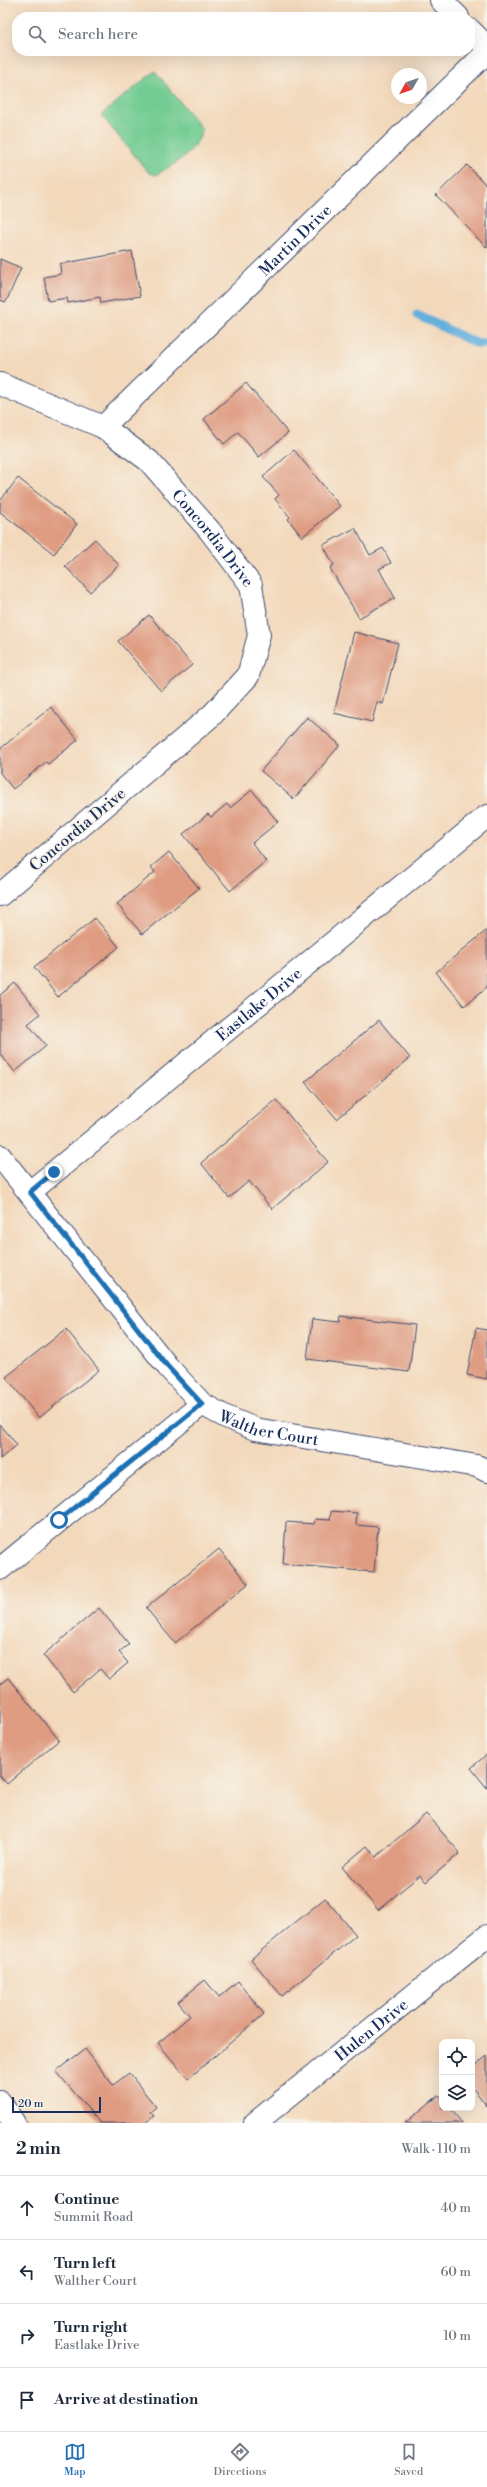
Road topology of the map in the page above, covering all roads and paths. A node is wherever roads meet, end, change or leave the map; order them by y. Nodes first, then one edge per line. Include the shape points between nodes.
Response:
1 (441, 0) edge
2 (453, 12) edge
3 (475, 35) edge
4 (487, 47) edge
5 (487, 52) edge
6 (0, 384) edge
7 (103, 426) junction
8 (487, 816) edge
9 (0, 895) edge
10 (0, 1156) edge
11 (30, 1192) junction
12 (202, 1404) junction
13 (487, 1471) edge
14 (0, 1569) edge
15 (487, 1936) edge
16 (0, 2102) edge
17 (14, 2123) edge
18 (255, 2123) edge

1 - 2 street
3 - 4 street
5 - 7 street, Martin Drive
6 - 7 street, Concordia Drive
7 - 9 street, Concordia Drive via 149,461 210,531 251,584 259,635 248,676 212,715
8 - 11 street, Eastlake Drive
10 - 11 street, Walther Court
11 - 12 street, Walther Court via 168,1367
12 - 13 street, Walther Court via 226,1418 255,1429 477,1466
12 - 14 street
15 - 18 street, Hulen Drive
16 - 17 street

